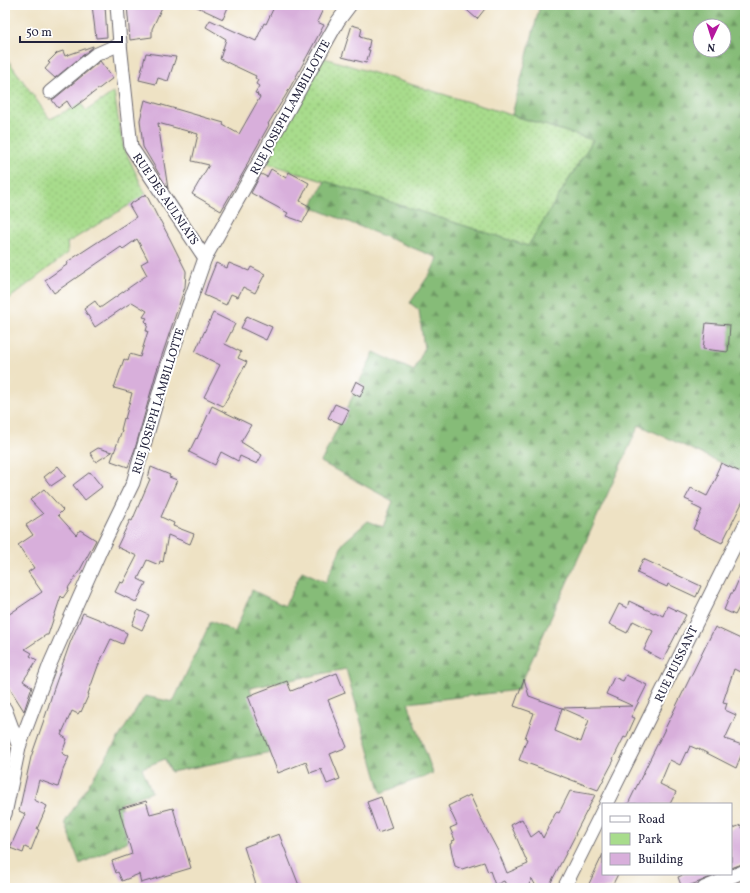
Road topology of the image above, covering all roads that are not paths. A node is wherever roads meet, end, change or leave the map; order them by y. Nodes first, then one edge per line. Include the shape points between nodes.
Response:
1 (117, 5) edge
2 (350, 5) edge
3 (120, 44) junction
4 (50, 92) dead end
5 (205, 258) junction
6 (745, 526) edge
7 (5, 709) edge
8 (19, 747) junction
9 (606, 803) edge
10 (602, 812) edge
11 (5, 814) edge
12 (745, 871) edge
13 (564, 888) edge
14 (704, 888) edge

1 - 3 street, RUE DES AULNIATS
2 - 5 street, RUE JOSEPH LAMBILLOTTE via 338,21
3 - 4 street via 95,55
3 - 5 street, RUE DES AULNIATS via 131,148
5 - 8 street, RUE JOSEPH LAMBILLOTTE via 164,376 133,483 50,664
6 - 9 street, RUE PUISSANT
7 - 8 street
8 - 11 street, RUE JOSEPH LAMBILLOTTE
10 - 13 street
12 - 14 street

